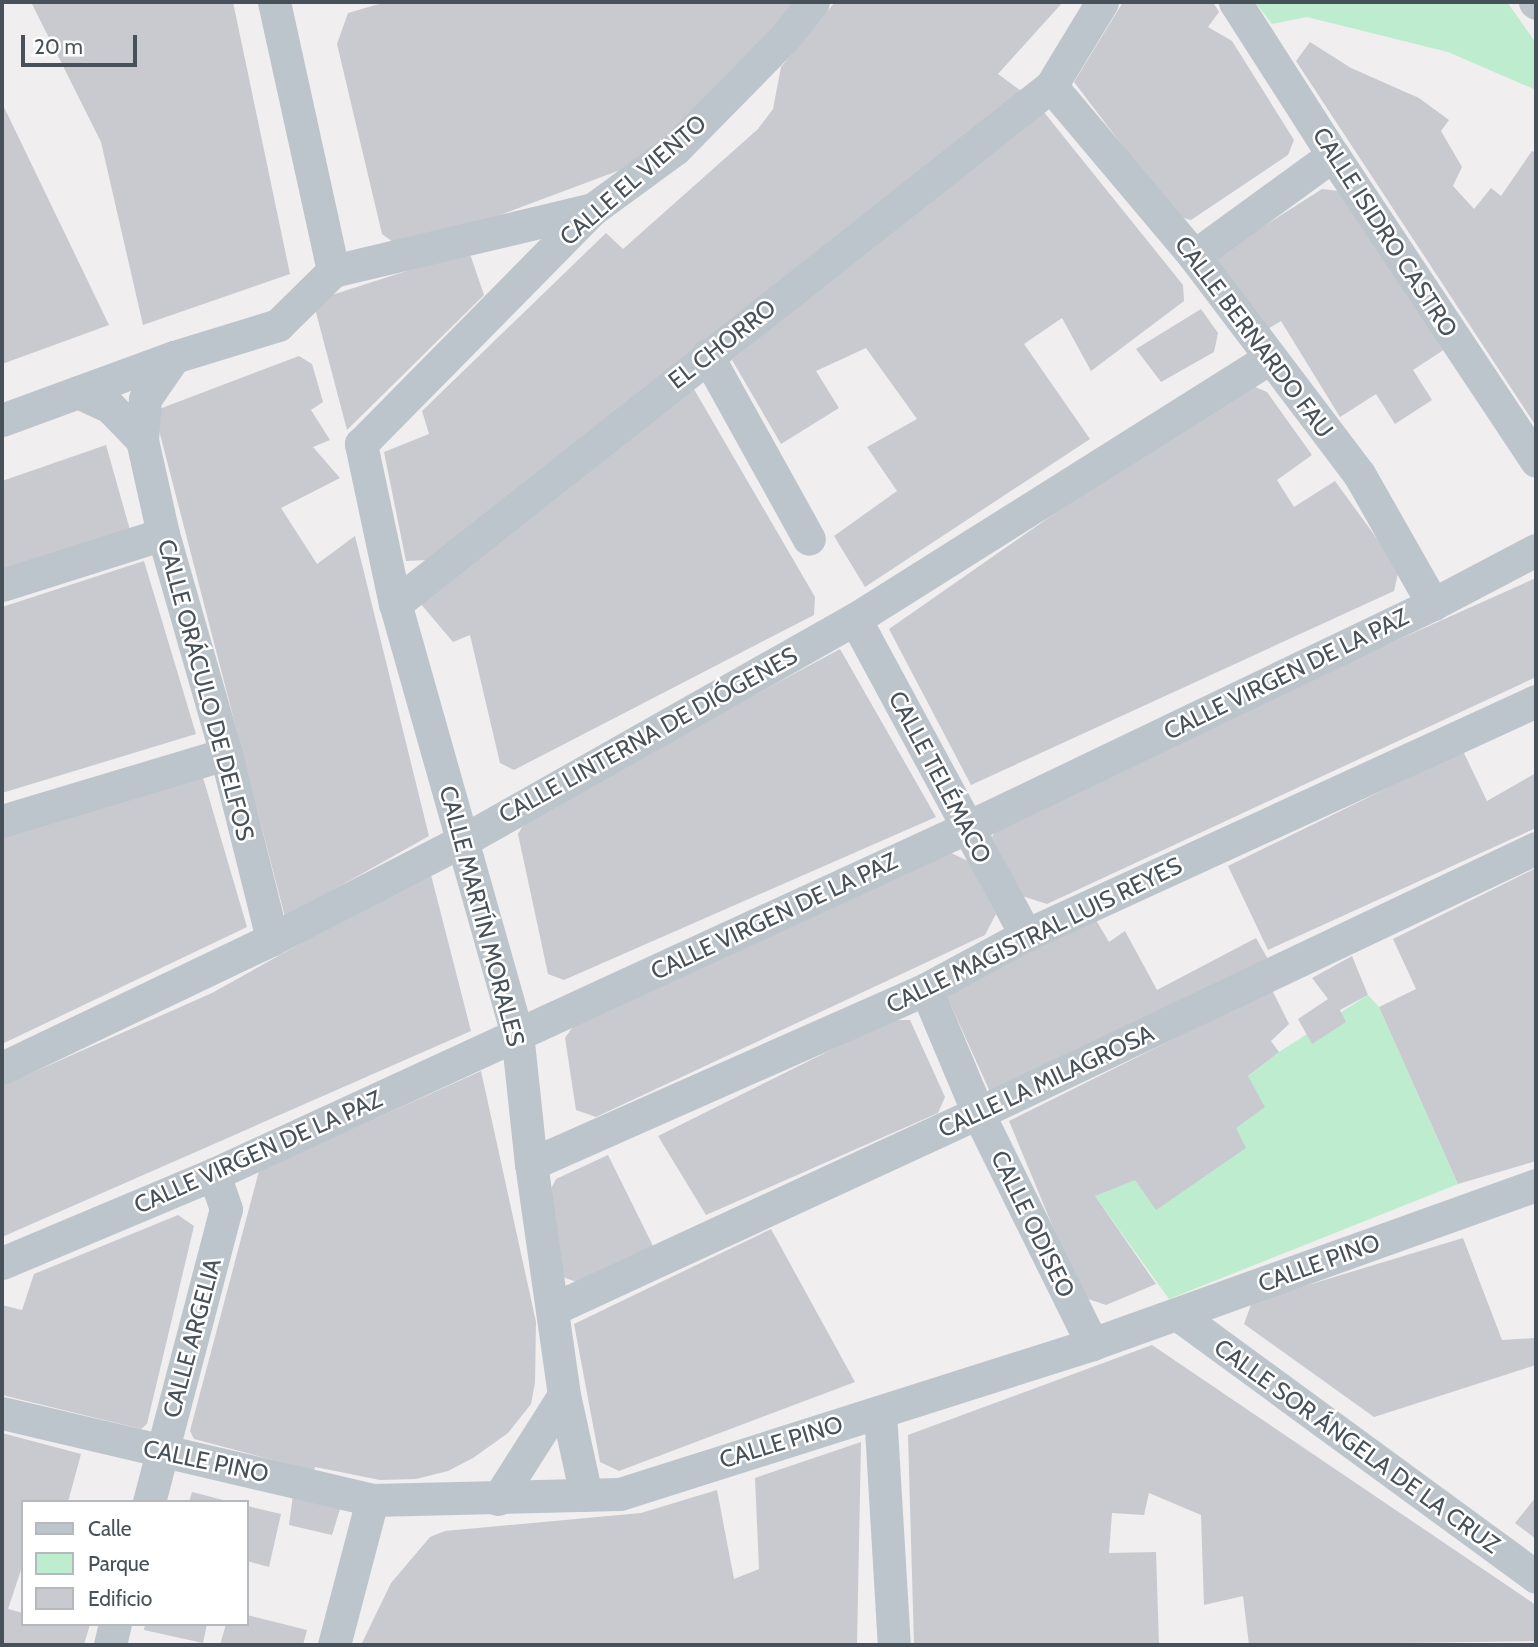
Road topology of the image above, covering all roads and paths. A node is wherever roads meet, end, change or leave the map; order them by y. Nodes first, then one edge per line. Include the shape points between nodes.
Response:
1 (813, 2) edge
2 (1102, 2) edge
3 (1236, 2) edge
4 (279, 3) edge
5 (1051, 86) junction
6 (1333, 155) junction
7 (593, 209) junction
8 (1194, 256) junction
9 (333, 271) junction
10 (707, 355) junction
11 (174, 357) junction
12 (1270, 358) junction
13 (78, 392) junction
14 (2, 420) edge
15 (142, 440) junction
16 (361, 444) joint
17 (1536, 461) edge
18 (163, 534) junction
19 (809, 539) dead end
20 (1536, 550) edge
21 (2, 585) edge
22 (395, 604) junction
23 (1433, 604) junction
24 (855, 619) junction
25 (1536, 701) edge
26 (226, 754) junction
27 (2, 821) edge
28 (966, 828) junction
29 (464, 839) junction
30 (1536, 848) edge
31 (1026, 935) junction
32 (272, 939) junction
33 (926, 989) junction
34 (517, 1034) junction
35 (2, 1068) edge
36 (978, 1113) junction
37 (531, 1164) junction
38 (214, 1174) junction
39 (1536, 1185) edge
40 (2, 1263) edge
41 (553, 1309) junction
42 (1177, 1314) junction
43 (1092, 1344) junction
44 (564, 1395) junction
45 (880, 1412) junction
46 (2, 1413) edge
47 (163, 1451) junction
48 (586, 1495) junction
49 (498, 1499) junction
50 (150, 1500) edge
51 (372, 1500) junction
52 (1536, 1577) edge
53 (115, 1626) edge
54 (110, 1645) edge
55 (334, 1645) edge
56 (894, 1645) edge

1 - 7 street, CALLE EL VIENTO via 675,149
2 - 5 street
3 - 6 street, CALLE ISIDRO CASTRO
4 - 9 street
5 - 8 street, CALLE BERNARDO FAU
5 - 10 street, EL CHORRO
6 - 8 street
6 - 17 street, CALLE ISIDRO CASTRO
7 - 9 street
7 - 16 street, CALLE EL VIENTO
8 - 12 street, CALLE BERNARDO FAU
9 - 11 street via 278,325
10 - 19 street
10 - 22 street, EL CHORRO
11 - 13 street
11 - 15 street, CALLE ORÁCULO DE DELFOS via 145,399
12 - 23 street, CALLE BERNARDO FAU via 1359,474
12 - 24 street, CALLE LINTERNA DE DIÓGENES
13 - 14 street
13 - 15 street via 110,407
15 - 18 street, CALLE ORÁCULO DE DELFOS
16 - 22 street, CALLE MARTÍN MORALES
18 - 21 street
18 - 26 street, CALLE ORÁCULO DE DELFOS
20 - 23 street, CALLE VIRGEN DE LA PAZ
22 - 29 street, CALLE MARTÍN MORALES
23 - 28 street, CALLE VIRGEN DE LA PAZ
24 - 28 street, CALLE TELÉMACO
24 - 29 street, CALLE LINTERNA DE DIÓGENES
25 - 31 street, CALLE MAGISTRAL LUIS REYES
26 - 27 street
26 - 32 street, CALLE ORÁCULO DE DELFOS
28 - 31 street, CALLE TELÉMACO
28 - 34 street, CALLE VIRGEN DE LA PAZ
29 - 32 street, CALLE LINTERNA DE DIÓGENES
29 - 34 street, CALLE MARTÍN MORALES
30 - 36 street, CALLE LA MILAGROSA
31 - 33 street, CALLE MAGISTRAL LUIS REYES
32 - 35 street, CALLE LINTERNA DE DIÓGENES
33 - 36 street, CALLE ODISEO
33 - 37 street, CALLE MAGISTRAL LUIS REYES
34 - 37 street, CALLE MARTÍN MORALES
34 - 38 street, CALLE VIRGEN DE LA PAZ
36 - 41 street, CALLE LA MILAGROSA
36 - 43 street, CALLE ODISEO
37 - 41 street, CALLE MARTÍN MORALES
38 - 40 street, CALLE VIRGEN DE LA PAZ
38 - 47 street, CALLE ARGELIA via 226,1209
39 - 42 street, CALLE PINO
41 - 44 street, CALLE MARTÍN MORALES
42 - 43 street, CALLE PINO
42 - 52 street, CALLE SOR ÁNGELA DE LA CRUZ
43 - 45 street, CALLE PINO
44 - 48 street, CALLE MARTÍN MORALES
44 - 49 street
45 - 48 street, CALLE PINO via 620,1494
45 - 56 street
46 - 47 street, CALLE PINO
47 - 50 street, CALLE ARGELIA
47 - 51 street, CALLE PINO
48 - 49 street, CALLE PINO
49 - 51 street, CALLE PINO
51 - 55 street
53 - 54 street

